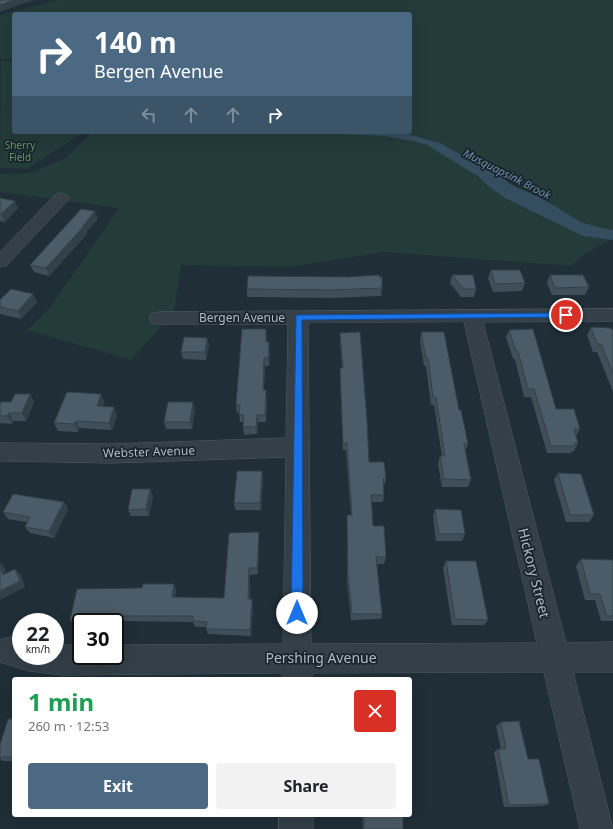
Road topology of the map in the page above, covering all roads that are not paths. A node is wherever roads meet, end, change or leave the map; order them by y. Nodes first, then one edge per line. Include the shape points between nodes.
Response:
1 (61, 198) dead end
2 (0, 262) edge
3 (613, 315) edge
4 (472, 316) junction
5 (298, 317) junction
6 (159, 318) dead end
7 (298, 447) junction
8 (0, 452) edge
9 (613, 657) edge
10 (555, 658) junction
11 (64, 660) edge
12 (297, 669) edge
13 (296, 817) edge
14 (296, 829) edge
15 (597, 829) edge

1 - 2 street
3 - 4 street, Bergen Avenue
4 - 5 street, Bergen Avenue
4 - 10 street, Hickory Street
5 - 6 street, Bergen Avenue
5 - 7 street
7 - 8 street, Webster Avenue via 38,455
7 - 12 street
9 - 10 street, Pershing Avenue
10 - 12 street, Pershing Avenue
10 - 15 street, Hickory Street
11 - 12 street, Pershing Avenue
13 - 14 street

